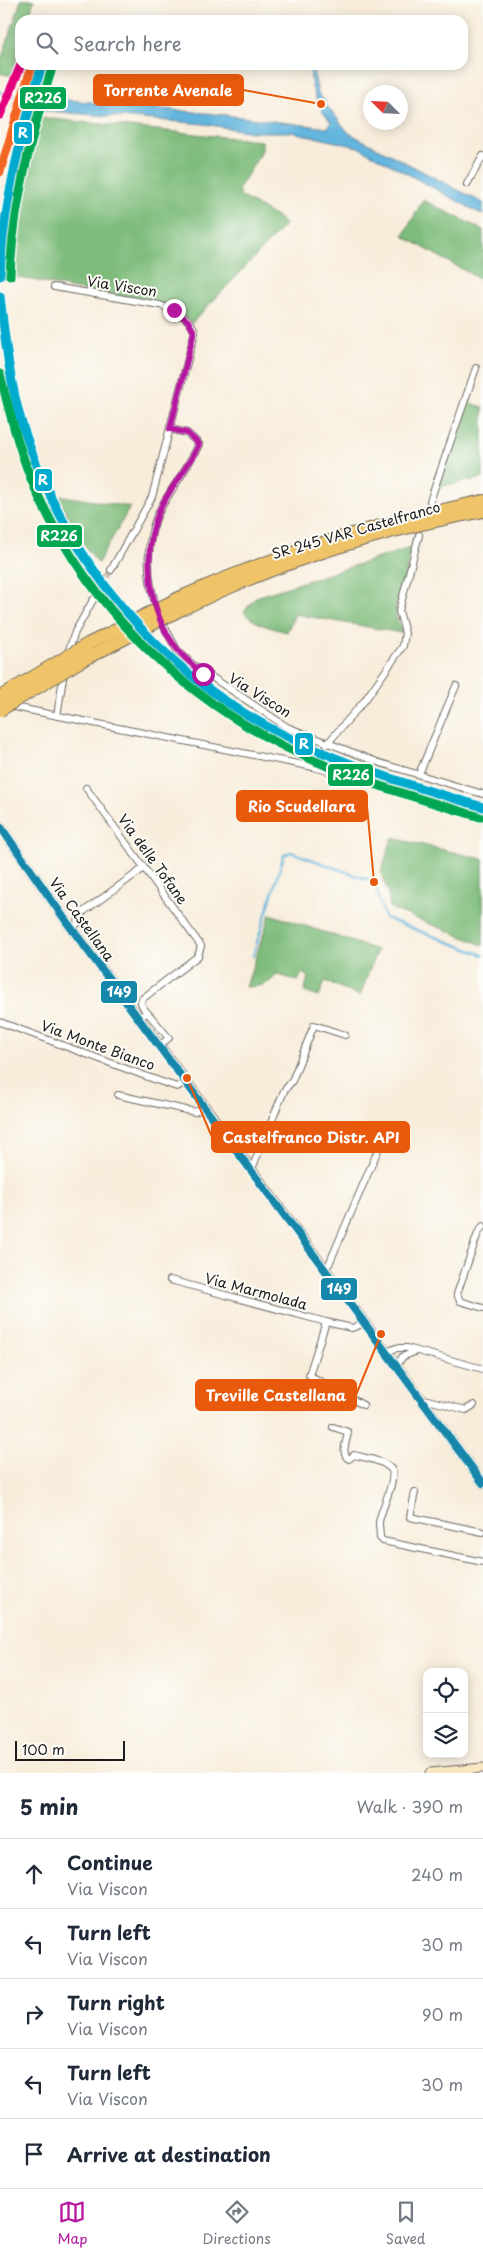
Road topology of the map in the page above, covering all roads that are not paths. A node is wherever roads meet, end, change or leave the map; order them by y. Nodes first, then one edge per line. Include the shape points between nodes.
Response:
1 (483, 156) edge
2 (467, 184) dead end
3 (54, 287) dead end
4 (476, 368) dead end
5 (170, 429) junction
6 (430, 501) dead end
7 (483, 501) edge
8 (483, 511) edge
9 (419, 535) dead end
10 (110, 570) tunnel mouth
11 (93, 600) tunnel mouth
12 (180, 603) junction
13 (456, 686) dead end
14 (0, 697) edge
15 (0, 704) edge
16 (0, 710) edge
17 (57, 716) junction
18 (327, 744) junction
19 (419, 774) junction
20 (86, 788) dead end
21 (402, 794) dead end
22 (483, 794) edge
23 (1, 829) edge
24 (144, 868) junction
25 (71, 928) junction
26 (146, 1011) junction
27 (138, 1019) junction
28 (0, 1022) edge
29 (344, 1035) dead end
30 (158, 1047) junction
31 (186, 1082) junction
32 (118, 1095) dead end
33 (205, 1107) junction
34 (378, 1150) dead end
35 (251, 1171) junction
36 (483, 1226) edge
37 (324, 1268) junction
38 (170, 1280) dead end
39 (483, 1308) edge
40 (326, 1322) junction
41 (365, 1323) junction
42 (387, 1352) junction
43 (415, 1352) junction
44 (398, 1367) junction
45 (483, 1370) edge
46 (420, 1398) junction
47 (363, 1404) dead end
48 (474, 1405) dead end
49 (333, 1427) dead end
50 (483, 1483) edge
51 (415, 1492) dead end
52 (483, 1532) edge
53 (483, 1562) edge
54 (483, 1769) edge
55 (430, 1773) edge

1 - 2 street
3 - 5 street, Via Viscon via 160,305 174,310 194,327
4 - 6 street
5 - 10 street, Via Viscon via 152,497
5 - 18 street, Via Viscon via 187,433 199,444 161,508 147,565 154,600 166,630 177,650 203,674 288,727
7 - 12 highway, SR 245 VAR Castelfranco via 315,544 225,578
8 - 12 highway, SR 245 VAR Castelfranco via 316,554
9 - 18 street via 399,611 405,633 403,646 365,700
11 - 17 street via 68,649
12 - 14 highway, SR 245 VAR Castelfranco, bridge via 88,644
12 - 16 highway, SR 245 VAR Castelfranco, bridge
13 - 19 street
15 - 17 street
17 - 21 street via 332,772
18 - 19 street, Via Viscon
19 - 22 street, Via Viscon
20 - 24 street, Via delle Tofane
23 - 25 street, Via Castellana
24 - 25 street via 83,912
24 - 26 street, Via delle Tofane via 202,949 198,956 142,999
25 - 27 street, Via Castellana
26 - 27 street
26 - 30 street via 169,1038
27 - 30 street, Via Castellana
28 - 31 street, Via Monte Bianco via 177,1087
29 - 35 street via 314,1025
30 - 31 street, Via Castellana
31 - 33 street, Via Castellana
32 - 33 street via 195,1112
33 - 35 street, Via Castellana
34 - 37 street via 329,1264
35 - 37 street, Via Castellana
36 - 39 street via 457,1294 460,1302
37 - 41 street, Via Castellana
38 - 40 street, Via Marmolada
40 - 41 street, Via Marmolada via 352,1328
40 - 47 street via 309,1375
41 - 42 street, Via Castellana
42 - 43 street via 403,1348
42 - 44 street, Via Castellana
43 - 44 street via 402,1357
43 - 45 street
44 - 46 street, Via Castellana
46 - 48 street via 466,1410
46 - 50 street, Via Castellana
49 - 53 street via 348,1432 346,1457 350,1459 354,1455 392,1469 391,1484 379,1521 382,1541
51 - 52 street via 410,1517
54 - 55 street

